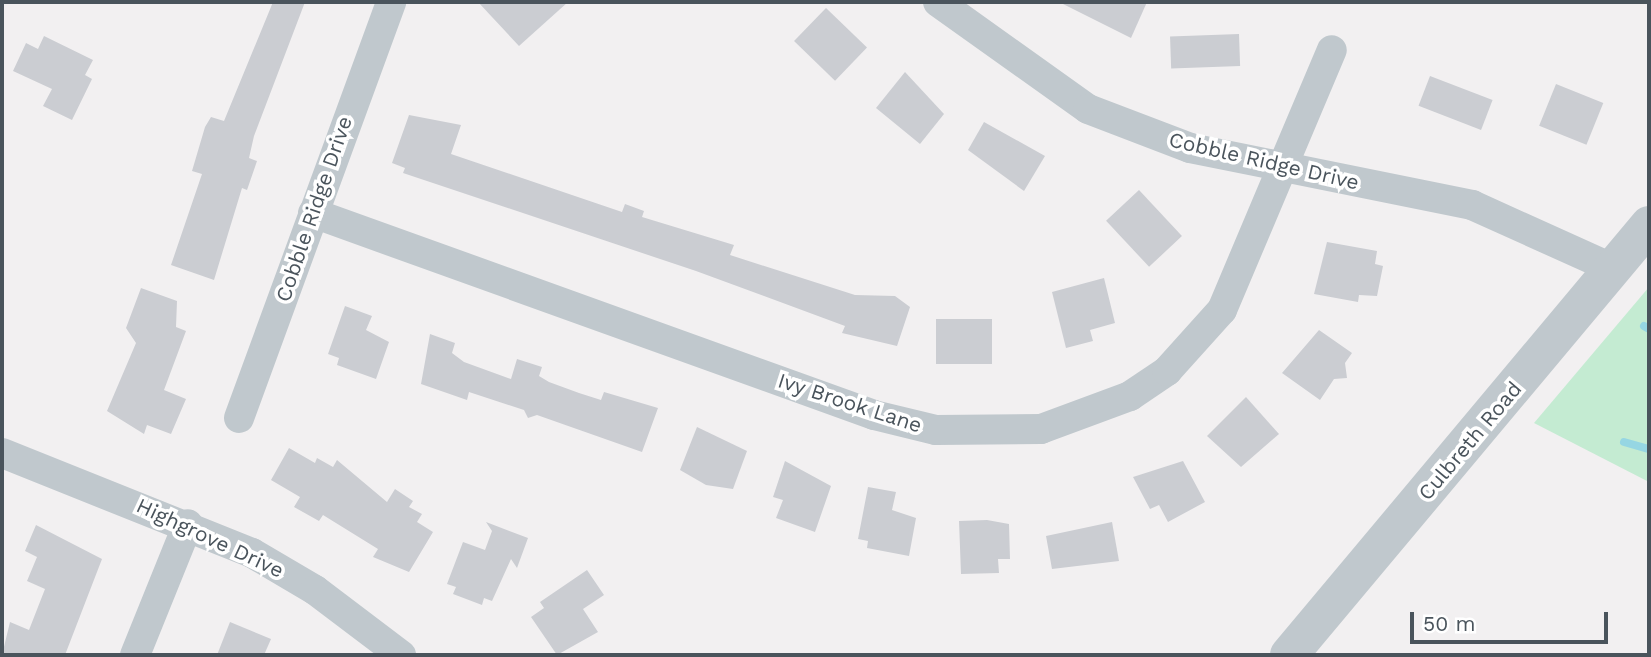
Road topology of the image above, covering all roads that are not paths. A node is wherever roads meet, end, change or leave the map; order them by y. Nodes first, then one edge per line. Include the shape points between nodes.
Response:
1 (391, 2) edge
2 (938, 2) edge
3 (1332, 50) dead end
4 (1284, 170) junction
5 (313, 213) junction
6 (1649, 225) edge
7 (1614, 269) junction
8 (239, 418) dead end
9 (2, 453) edge
10 (188, 524) junction
11 (135, 655) edge
12 (401, 655) edge
13 (1289, 655) edge

1 - 5 street, Cobble Ridge Drive
2 - 4 street, Cobble Ridge Drive via 1071,102 1190,148
3 - 4 street, Ivy Brook Lane
4 - 5 street, Ivy Brook Lane via 1222,310 1167,371 1085,415 1041,429 986,433 874,415
4 - 7 street, Cobble Ridge Drive via 1472,205
5 - 8 street, Cobble Ridge Drive
6 - 7 street, Culbreth Road
7 - 13 street, Culbreth Road
9 - 10 street, Highgrove Drive
10 - 11 street
10 - 12 street, Highgrove Drive via 315,590

